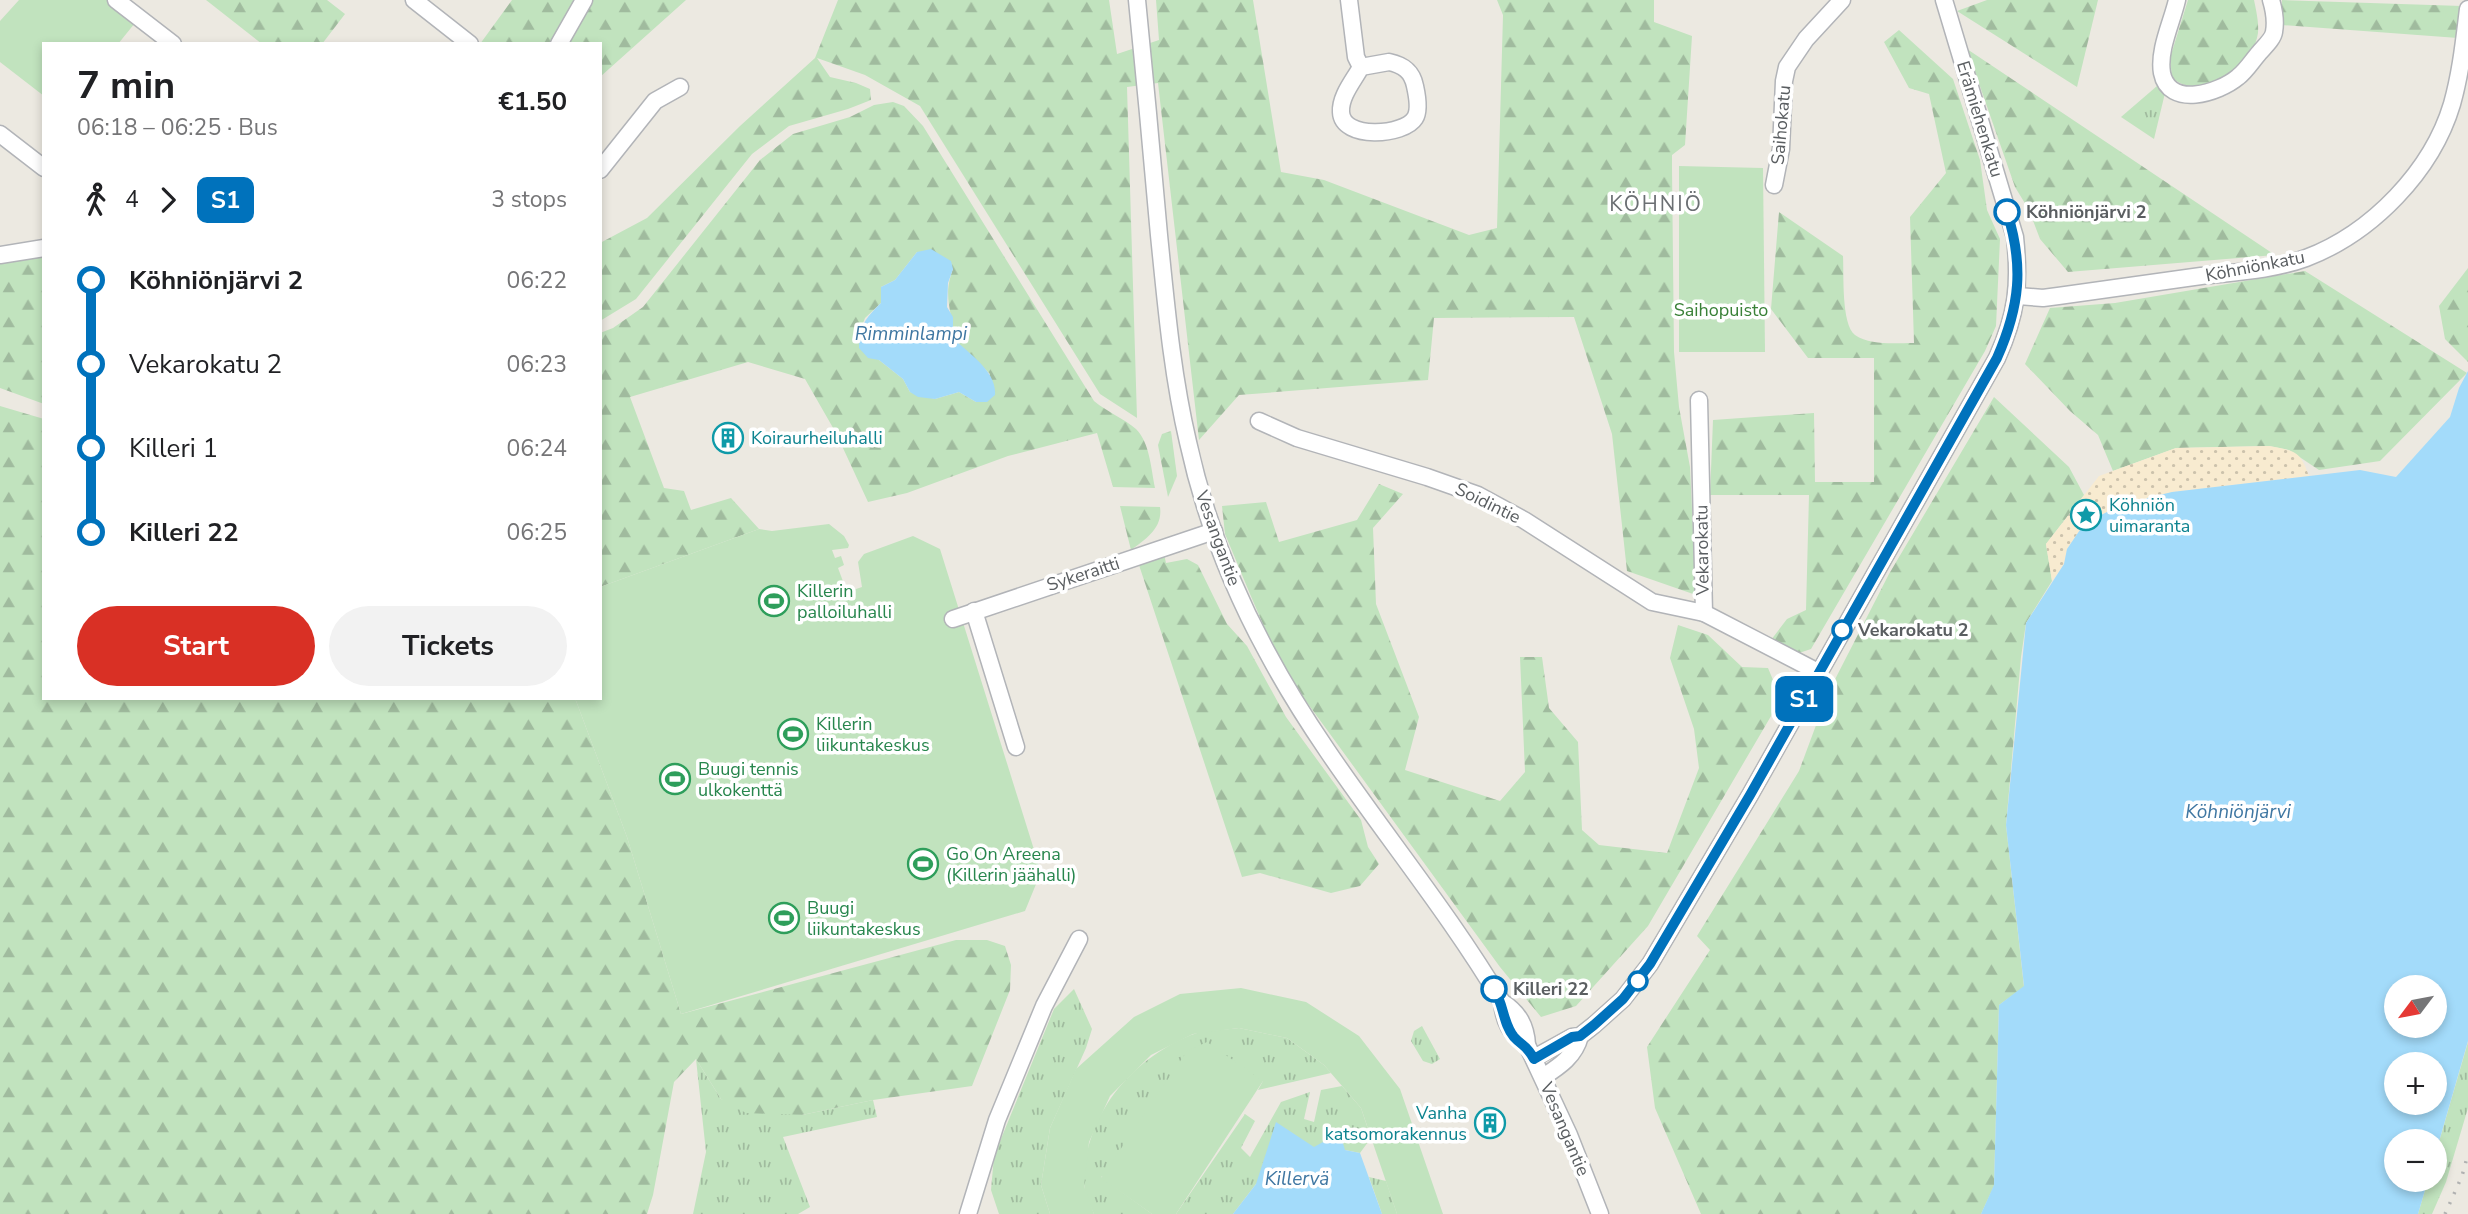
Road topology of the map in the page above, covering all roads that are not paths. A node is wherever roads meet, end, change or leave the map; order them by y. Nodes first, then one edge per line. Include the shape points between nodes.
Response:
1 (116, 0) edge
2 (414, 0) edge
3 (584, 0) edge
4 (1137, 0) edge
5 (1349, 0) edge
6 (1842, 0) edge
7 (1944, 0) edge
8 (2178, 0) edge
9 (2271, 0) edge
10 (2468, 9) edge
11 (170, 42) edge
12 (467, 42) edge
13 (560, 42) edge
14 (1361, 67) junction
15 (680, 87) dead end
16 (0, 134) edge
17 (42, 166) edge
18 (602, 167) edge
19 (1774, 185) dead end
20 (42, 248) edge
21 (0, 255) edge
22 (2018, 296) junction
23 (1699, 400) dead end
24 (1259, 421) dead end
25 (1214, 531) junction
26 (974, 611) junction
27 (1703, 612) junction
28 (953, 618) dead end
29 (1818, 672) junction
30 (1016, 747) dead end
31 (1079, 939) dead end
32 (1580, 1036) junction
33 (1530, 1052) junction
34 (1543, 1077) junction
35 (968, 1214) edge
36 (1600, 1214) edge

1 - 11 street
2 - 12 street
3 - 13 street
4 - 25 street, Vesangantie via 1169,328 1187,439
5 - 14 street
6 - 19 street, Saihokatu via 1787,67
7 - 22 street, Erämiehenkatu via 2015,237
8 - 9 street via 2162,71 2165,82 2178,93 2200,95 2239,77 2274,34
10 - 22 street, Köhniönkatu via 2454,95 2431,151 2411,180 2371,219 2326,249 2262,268 2043,298
14 - 14 street via 1342,103 1347,126 1356,131 1384,131 1412,122 1418,109 1415,82 1406,68 1389,62
15 - 18 street via 655,101
16 - 17 street
20 - 21 street
22 - 29 street, Erämiehenkatu via 1997,358
23 - 27 street, Vekarokatu
24 - 27 street, Soidintie via 1297,438 1478,495 1652,602
25 - 26 street, Sykeraitti
25 - 33 street, Vesangantie via 1238,595 1293,699 1435,897 1502,1002 1503,1017 1514,1037
26 - 28 street, Sykeraitti
26 - 30 street
27 - 29 street, Vekarokatu
29 - 32 street, Erämiehenkatu via 1650,964 1623,999
31 - 35 street via 1044,1006 997,1120
32 - 33 street, Erämiehenkatu
32 - 34 street, Erämiehenkatu via 1561,1066
33 - 34 street, Vesangantie
34 - 36 street, Vesangantie

